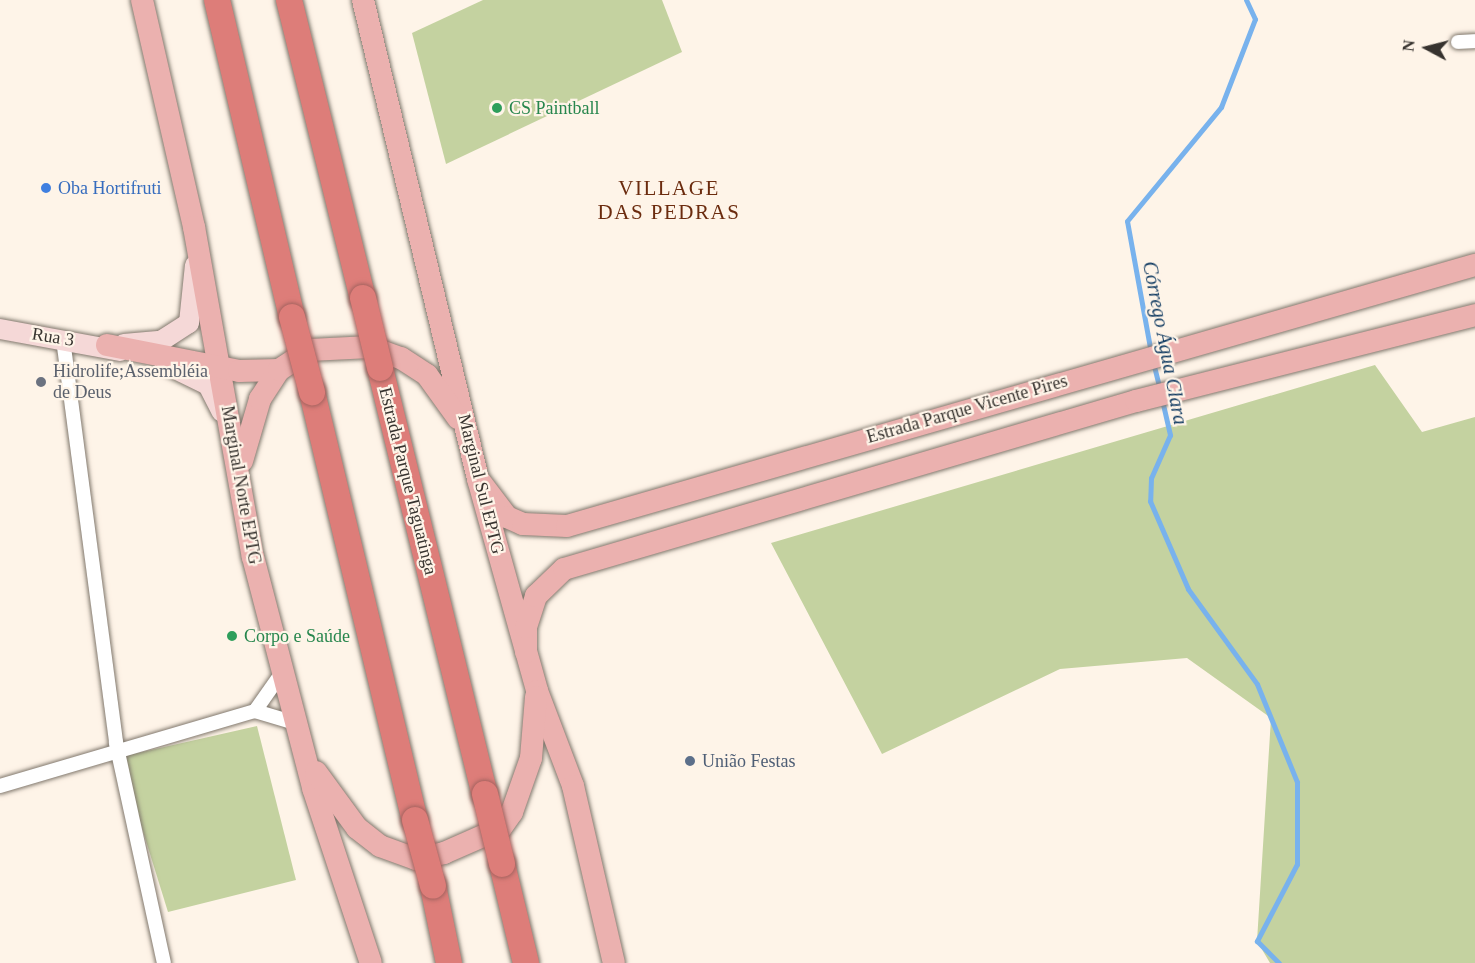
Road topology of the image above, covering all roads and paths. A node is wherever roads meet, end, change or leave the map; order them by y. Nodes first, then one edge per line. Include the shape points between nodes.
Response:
1 (142, 0) edge
2 (217, 0) edge
3 (289, 0) edge
4 (363, 0) edge
5 (1475, 41) edge
6 (1458, 42) dead end
7 (194, 227) junction
8 (1475, 265) edge
9 (1475, 315) edge
10 (0, 329) edge
11 (63, 339) junction
12 (107, 345) junction
13 (220, 367) junction
14 (279, 370) junction
15 (232, 440) junction
16 (471, 446) junction
17 (478, 479) junction
18 (239, 486) junction
19 (526, 652) junction
20 (281, 674) junction
21 (537, 691) junction
22 (255, 711) junction
23 (295, 723) junction
24 (118, 750) junction
25 (303, 754) junction
26 (0, 786) edge
27 (164, 963) edge
28 (371, 963) edge
29 (449, 963) edge
30 (526, 963) edge
31 (614, 963) edge

1 - 7 main road, Marginal Norte EPTG
2 - 29 highway, bridge
3 - 30 highway, Estrada Parque Taguatinga, bridge
4 - 16 main road, Marginal Sul EPTG
5 - 6 street
7 - 12 main road via 189,323 161,341
7 - 13 main road, Marginal Norte EPTG
8 - 17 main road, Estrada Parque Vicente Pires via 1183,345 567,526 523,524 507,517
9 - 19 main road via 1136,401 564,569 536,596 526,627
10 - 11 main road, Rua 3
11 - 12 main road, Rua 3
11 - 24 street
12 - 13 main road
12 - 15 main road via 197,376 215,394
13 - 14 main road
13 - 15 main road, Marginal Norte EPTG
14 - 16 main road via 310,350 342,345 401,357 427,375 450,402
14 - 18 main road via 246,434
15 - 18 main road, Marginal Norte EPTG
16 - 17 main road, Marginal Sul EPTG
17 - 19 main road, Marginal Sul EPTG
18 - 20 main road, Marginal Norte EPTG
19 - 21 main road, Marginal Sul EPTG
20 - 22 street
20 - 23 main road, Marginal Norte EPTG
21 - 25 main road via 531,759 512,812 501,828 444,853 416,859 380,846 342,811
21 - 31 main road, Marginal Sul EPTG via 573,786
22 - 23 street
22 - 24 street
23 - 25 main road, Marginal Norte EPTG
24 - 26 street
24 - 27 street
25 - 28 main road, Marginal Norte EPTG

